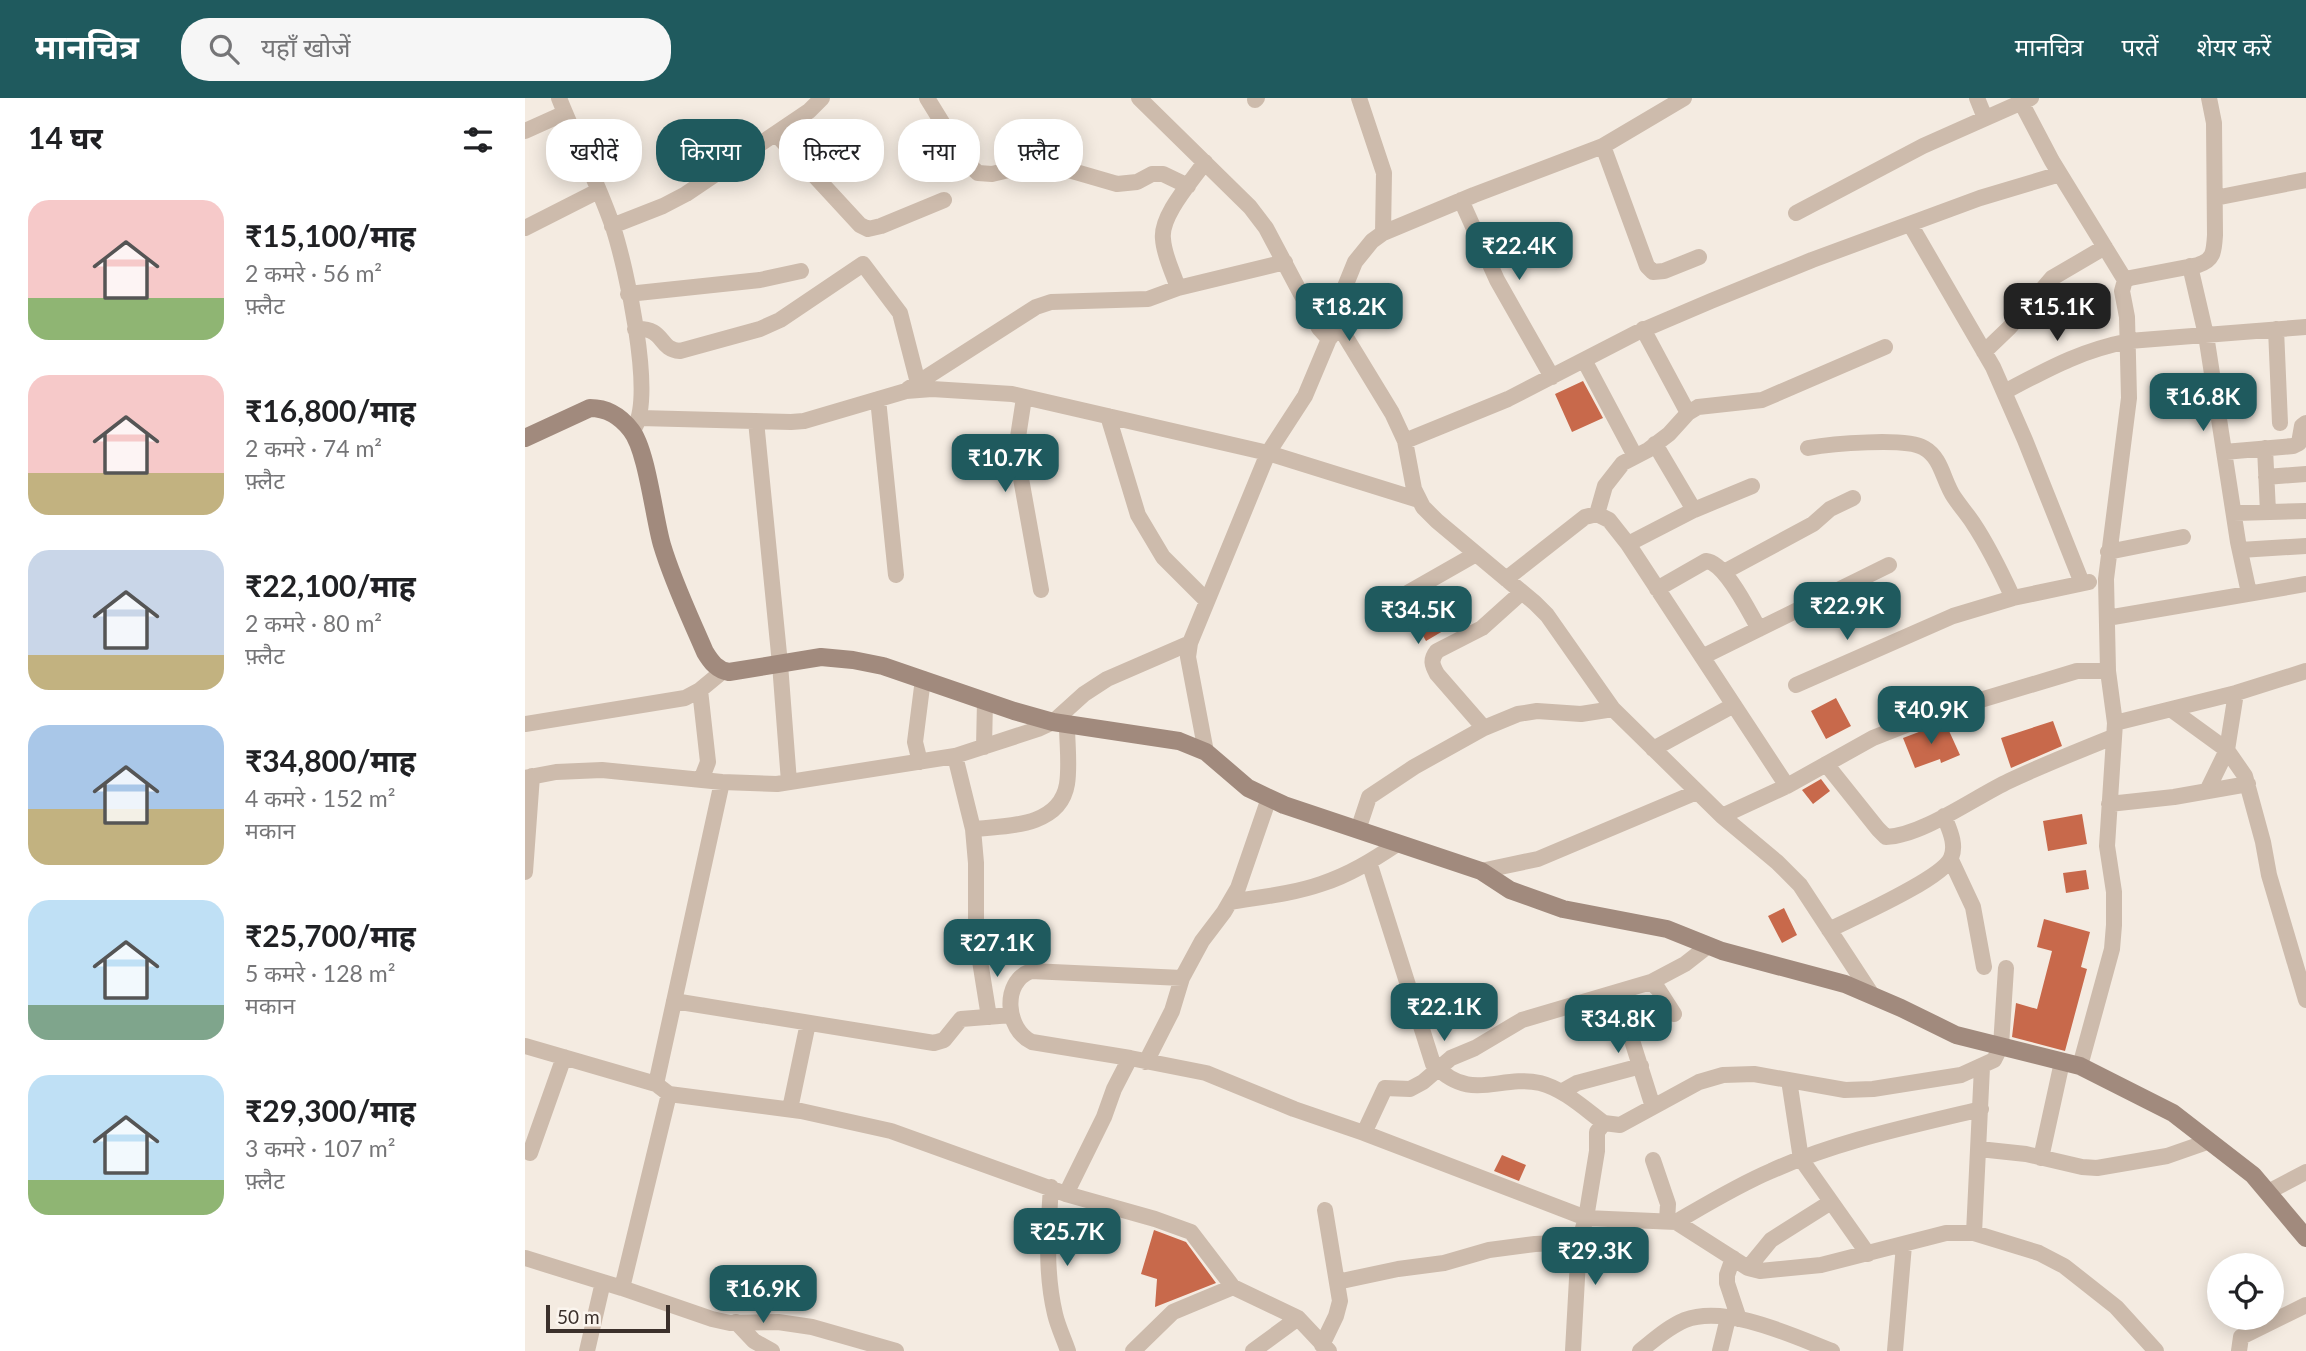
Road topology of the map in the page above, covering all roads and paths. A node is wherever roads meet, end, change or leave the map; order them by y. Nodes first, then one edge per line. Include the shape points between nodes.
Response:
1 (822, 98) edge
2 (927, 98) edge
3 (1139, 98) edge
4 (1359, 98) edge
5 (1684, 98) edge
6 (1977, 98) edge
7 (2209, 98) edge
8 (2026, 100) edge
9 (562, 105) edge
10 (1985, 118) junction
11 (525, 131) edge
12 (776, 134) junction
13 (1603, 146) junction
14 (1205, 162) junction
15 (2060, 174) junction
16 (2306, 180) edge
17 (1188, 187) junction
18 (598, 191) junction
19 (2215, 198) junction
20 (944, 200) dead end
21 (1461, 200) junction
22 (1796, 213) dead end
23 (1910, 224) junction
24 (612, 226) junction
25 (525, 228) edge
26 (1383, 233) junction
27 (2105, 247) junction
28 (1699, 257) dead end
29 (1285, 262) junction
30 (2190, 266) junction
31 (801, 271) dead end
32 (2125, 280) junction
33 (1178, 288) junction
34 (628, 294) junction
35 (2306, 327) edge
36 (1643, 329) junction
37 (2276, 329) junction
38 (635, 330) junction
39 (1334, 332) junction
40 (2206, 335) junction
41 (2129, 341) junction
42 (1885, 347) dead end
43 (1984, 352) junction
44 (1584, 360) junction
45 (1552, 377) junction
46 (912, 387) junction
47 (2004, 392) junction
48 (1024, 398) junction
49 (878, 399) junction
50 (1688, 413) junction
51 (1108, 416) junction
52 (756, 421) junction
53 (2280, 423) dead end
54 (2306, 423) edge
55 (636, 425) junction
56 (525, 438) edge
57 (1405, 441) junction
58 (1655, 444) junction
59 (1808, 448) dead end
60 (2265, 448) junction
61 (2224, 452) junction
62 (1268, 453) junction
63 (1635, 456) junction
64 (2306, 474) edge
65 (2266, 477) junction
66 (1752, 486) dead end
67 (1853, 498) dead end
68 (1419, 500) junction
69 (1695, 510) junction
70 (2306, 511) edge
71 (2268, 512) junction
72 (2234, 513) junction
73 (1597, 514) junction
74 (2183, 537) dead end
75 (1628, 544) junction
76 (2306, 546) edge
77 (2239, 550) junction
78 (2108, 552) junction
79 (1476, 554) junction
80 (1889, 565) dead end
81 (1724, 572) junction
82 (897, 575) dead end
83 (1506, 579) junction
84 (2106, 579) junction
85 (2082, 583) junction
86 (2306, 584) edge
87 (1657, 589) junction
88 (1041, 590) dead end
89 (1522, 592) junction
90 (2249, 593) junction
91 (2013, 598) junction
92 (1207, 601) junction
93 (1390, 603) dead end
94 (2107, 618) junction
95 (1759, 629) junction
96 (1190, 643) junction
97 (1702, 657) junction
98 (780, 664) junction
99 (723, 671) junction
100 (2108, 671) junction
101 (2306, 671) edge
102 (923, 680) junction
103 (1796, 685) dead end
104 (700, 690) junction
105 (2236, 693) junction
106 (985, 701) junction
107 (1734, 705) junction
108 (1613, 709) junction
109 (2172, 709) junction
110 (1060, 723) junction
111 (525, 724) edge
112 (1484, 728) junction
113 (2114, 730) junction
114 (984, 747) junction
115 (1653, 749) junction
116 (2227, 750) junction
117 (1206, 752) junction
118 (955, 756) junction
119 (920, 762) junction
120 (1826, 764) junction
121 (529, 777) edge
122 (701, 780) junction
123 (722, 782) junction
124 (789, 782) junction
125 (2248, 784) junction
126 (1787, 786) junction
127 (2207, 791) junction
128 (1697, 792) junction
129 (1269, 797) junction
130 (2109, 804) junction
131 (1722, 816) junction
132 (1944, 816) junction
133 (973, 830) junction
134 (1358, 830) junction
135 (1397, 844) junction
136 (1951, 860) junction
137 (1370, 862) junction
138 (1481, 871) junction
139 (525, 872) edge
140 (1230, 902) junction
141 (1829, 930) junction
142 (1708, 946) junction
143 (1984, 967) dead end
144 (2006, 968) dead end
145 (1182, 978) junction
146 (1651, 982) junction
147 (1617, 993) junction
148 (1872, 995) junction
149 (2306, 1000) edge
150 (674, 1001) junction
151 (1674, 1014) dead end
152 (1012, 1015) junction
153 (989, 1017) junction
154 (809, 1023) junction
155 (525, 1045) edge
156 (2001, 1046) junction
157 (563, 1057) junction
158 (1138, 1060) junction
159 (2071, 1064) junction
160 (1641, 1066) junction
161 (1982, 1067) junction
162 (1438, 1069) junction
163 (1789, 1080) junction
164 (663, 1089) junction
165 (1561, 1092) junction
166 (1653, 1107) junction
167 (1981, 1109) junction
168 (790, 1110) junction
169 (1604, 1123) junction
170 (1364, 1133) junction
171 (2210, 1141) junction
172 (1979, 1149) junction
173 (530, 1153) dead end
174 (2041, 1158) junction
175 (1801, 1159) junction
176 (1653, 1160) dead end
177 (2306, 1172) edge
178 (1051, 1187) junction
179 (2268, 1192) junction
180 (1066, 1194) junction
181 (1831, 1202) junction
182 (1325, 1210) dead end
183 (1585, 1218) junction
184 (1672, 1222) junction
185 (1974, 1233) junction
186 (2306, 1238) edge
187 (1579, 1242) junction
188 (1904, 1245) junction
189 (1868, 1254) junction
190 (525, 1258) edge
191 (1733, 1258) junction
192 (1748, 1268) junction
193 (603, 1282) junction
194 (1337, 1282) junction
195 (1233, 1287) junction
196 (622, 1288) junction
197 (2306, 1306) edge
198 (1298, 1318) junction
199 (1734, 1319) junction
200 (736, 1322) junction
201 (2243, 1346) edge
202 (1326, 1348) edge
203 (587, 1351) edge
204 (772, 1351) edge
205 (896, 1351) edge
206 (1068, 1351) edge
207 (1133, 1351) edge
208 (1253, 1351) edge
209 (1573, 1351) edge
210 (1640, 1351) edge
211 (1720, 1351) edge
212 (1832, 1351) edge
213 (1895, 1351) edge
214 (2156, 1351) edge

1 - 12 street
2 - 17 street via 978,173 1055,166 1117,184 1163,174
3 - 14 street
4 - 26 street via 1384,173
5 - 13 street
6 - 10 street
7 - 19 street
8 - 10 street
8 - 15 street
9 - 11 street
9 - 18 street
10 - 22 street
12 - 20 street via 860,225 869,229
12 - 24 street via 686,194
13 - 21 street
13 - 28 street via 1647,266 1653,272 1664,271
14 - 17 street
14 - 29 street via 1250,207
15 - 23 street
15 - 27 street
16 - 19 street
17 - 33 street via 1167,216 1162,237
18 - 24 street
18 - 25 street
19 - 30 street via 2214,254 2208,262
21 - 26 street
21 - 45 street via 1497,280
23 - 36 street
23 - 43 street
24 - 34 street
26 - 39 street via 1355,262
27 - 32 street
27 - 43 street via 2052,278
29 - 33 street
29 - 39 street via 1319,328
30 - 32 street
30 - 40 street
31 - 34 street via 760,280
32 - 41 street via 2122,291
33 - 46 street via 1148,299 1051,302 1036,307
34 - 38 street
35 - 37 street
36 - 44 street
36 - 50 street
37 - 40 street
37 - 53 street
38 - 46 street via 652,331 672,350 680,351 760,329 863,264 900,313
38 - 55 street via 641,374
39 - 57 street via 1392,413
39 - 62 street via 1305,396
40 - 41 street
40 - 61 street
41 - 47 street via 2068,358
41 - 78 street via 2129,398
42 - 50 street via 1762,400 1706,405
43 - 47 street
44 - 45 street
44 - 63 street
45 - 57 street via 1508,400
46 - 48 street
46 - 49 street
47 - 85 street
48 - 51 street
48 - 88 street via 1018,437 1020,473
49 - 52 street via 804,421
49 - 82 street
50 - 58 street
51 - 62 street
51 - 92 street via 1138,515 1163,557
52 - 55 street
52 - 98 street
54 - 60 street via 2299,443
55 - 56 street via 601,408 590,408
55 - 99 street via 670,571 710,662
57 - 68 street
58 - 63 street
58 - 69 street
59 - 91 street via 1898,442 1922,446 1932,454 1972,520
60 - 61 street
60 - 65 street
61 - 72 street
62 - 68 street
62 - 92 street
63 - 73 street via 1614,472
64 - 65 street
65 - 71 street
66 - 69 street
67 - 81 street
68 - 79 street
69 - 75 street
70 - 71 street
71 - 72 street
72 - 77 street
73 - 75 street via 1609,520
73 - 83 street via 1585,517
74 - 78 street
75 - 87 street
76 - 77 street
77 - 90 street
78 - 84 street
79 - 83 street
79 - 93 street
80 - 95 street
81 - 87 street via 1706,562
81 - 95 street
83 - 89 street
84 - 85 street
84 - 94 street
85 - 91 street
86 - 90 street
87 - 97 street
89 - 108 street via 1547,615
89 - 112 street via 1482,628 1433,657 1437,674
90 - 94 street
91 - 103 street via 1953,616
92 - 96 street
94 - 100 street
95 - 97 street
96 - 110 street via 1096,685
96 - 117 street via 1188,657
97 - 107 street
98 - 99 street
98 - 102 street via 836,658 883,666
98 - 124 street
99 - 104 street
100 - 113 street
100 - 120 street via 2077,671 1934,714 1873,738
101 - 105 street
102 - 106 street
102 - 119 street via 915,742
104 - 111 street via 685,698
104 - 122 street via 708,762
105 - 109 street
105 - 116 street
106 - 110 street
106 - 114 street
107 - 115 street
107 - 126 street
108 - 112 street via 1581,714 1537,711
108 - 115 street
109 - 113 street
109 - 116 street
110 - 114 street
110 - 117 street via 1179,741
110 - 133 street via 1068,781 1061,803 1030,821
112 - 134 street via 1369,797
113 - 130 street
113 - 132 street
114 - 118 street
115 - 128 street
116 - 125 street
116 - 127 street
117 - 129 street via 1248,788
118 - 119 street
118 - 133 street
119 - 124 street
120 - 126 street
120 - 132 street via 1886,836 1910,832
121 - 122 street via 602,771
121 - 139 street
122 - 123 street
123 - 124 street
123 - 150 street
125 - 127 street
125 - 149 street
126 - 131 street
127 - 130 street
128 - 131 street
128 - 138 street via 1538,859
129 - 134 street
129 - 140 street
130 - 159 street via 2112,949
131 - 141 street via 1800,886
132 - 136 street via 1953,846
133 - 153 street via 976,936
134 - 135 street
135 - 137 street
135 - 138 street
136 - 141 street via 1906,891
136 - 143 street via 1973,907
137 - 140 street via 1320,885
137 - 162 street via 1428,1053
138 - 142 street via 1510,890 1563,909 1667,929
140 - 145 street
141 - 148 street
142 - 146 street
142 - 148 street
144 - 156 street
145 - 152 street via 1031,971 1015,982
145 - 158 street via 1172,1011
146 - 147 street
146 - 151 street
147 - 160 street
147 - 162 street via 1522,1020
148 - 156 street via 1956,1035
150 - 154 street
150 - 164 street
152 - 153 street
152 - 158 street via 1024,1038 1032,1042
153 - 154 street via 961,1019 944,1040 934,1043
154 - 168 street
155 - 157 street
156 - 159 street
156 - 161 street via 1994,1060
157 - 164 street
157 - 173 street
158 - 170 street via 1206,1073
158 - 180 street via 1114,1089
159 - 171 street via 2173,1113
159 - 174 street
160 - 165 street via 1577,1083
160 - 166 street
161 - 163 street via 1961,1075 1873,1089 1845,1090
161 - 167 street
162 - 165 street via 1460,1084 1528,1081
162 - 170 street via 1410,1089 1385,1088
163 - 166 street via 1723,1075 1699,1082
163 - 175 street
164 - 168 street
164 - 196 street
165 - 169 street
166 - 169 street via 1620,1125
167 - 172 street
167 - 175 street via 1878,1133
168 - 178 street via 891,1131
169 - 183 street via 1597,1132
170 - 183 street
171 - 174 street via 2167,1156 2097,1168
171 - 179 street
172 - 174 street
172 - 185 street
175 - 181 street
175 - 184 street
176 - 184 street
177 - 179 street
178 - 180 street
178 - 206 street via 1047,1252 1055,1315
179 - 186 street
180 - 195 street via 1191,1232
181 - 189 street
181 - 192 street via 1771,1240
182 - 194 street
183 - 184 street
183 - 187 street
184 - 191 street
185 - 188 street via 1945,1233
185 - 214 street via 2039,1253 2064,1266 2116,1307
187 - 194 street via 1489,1250
187 - 209 street
188 - 189 street
188 - 213 street
189 - 192 street via 1784,1270
190 - 193 street
191 - 192 street
191 - 199 street via 1727,1283
193 - 196 street
193 - 203 street
194 - 202 street via 1339,1301
195 - 198 street
195 - 207 street via 1173,1312
196 - 200 street via 712,1319
197 - 201 street
198 - 202 street
198 - 208 street
199 - 210 street via 1684,1320
199 - 211 street
199 - 212 street via 1762,1324
200 - 204 street via 754,1341
200 - 205 street via 811,1327

